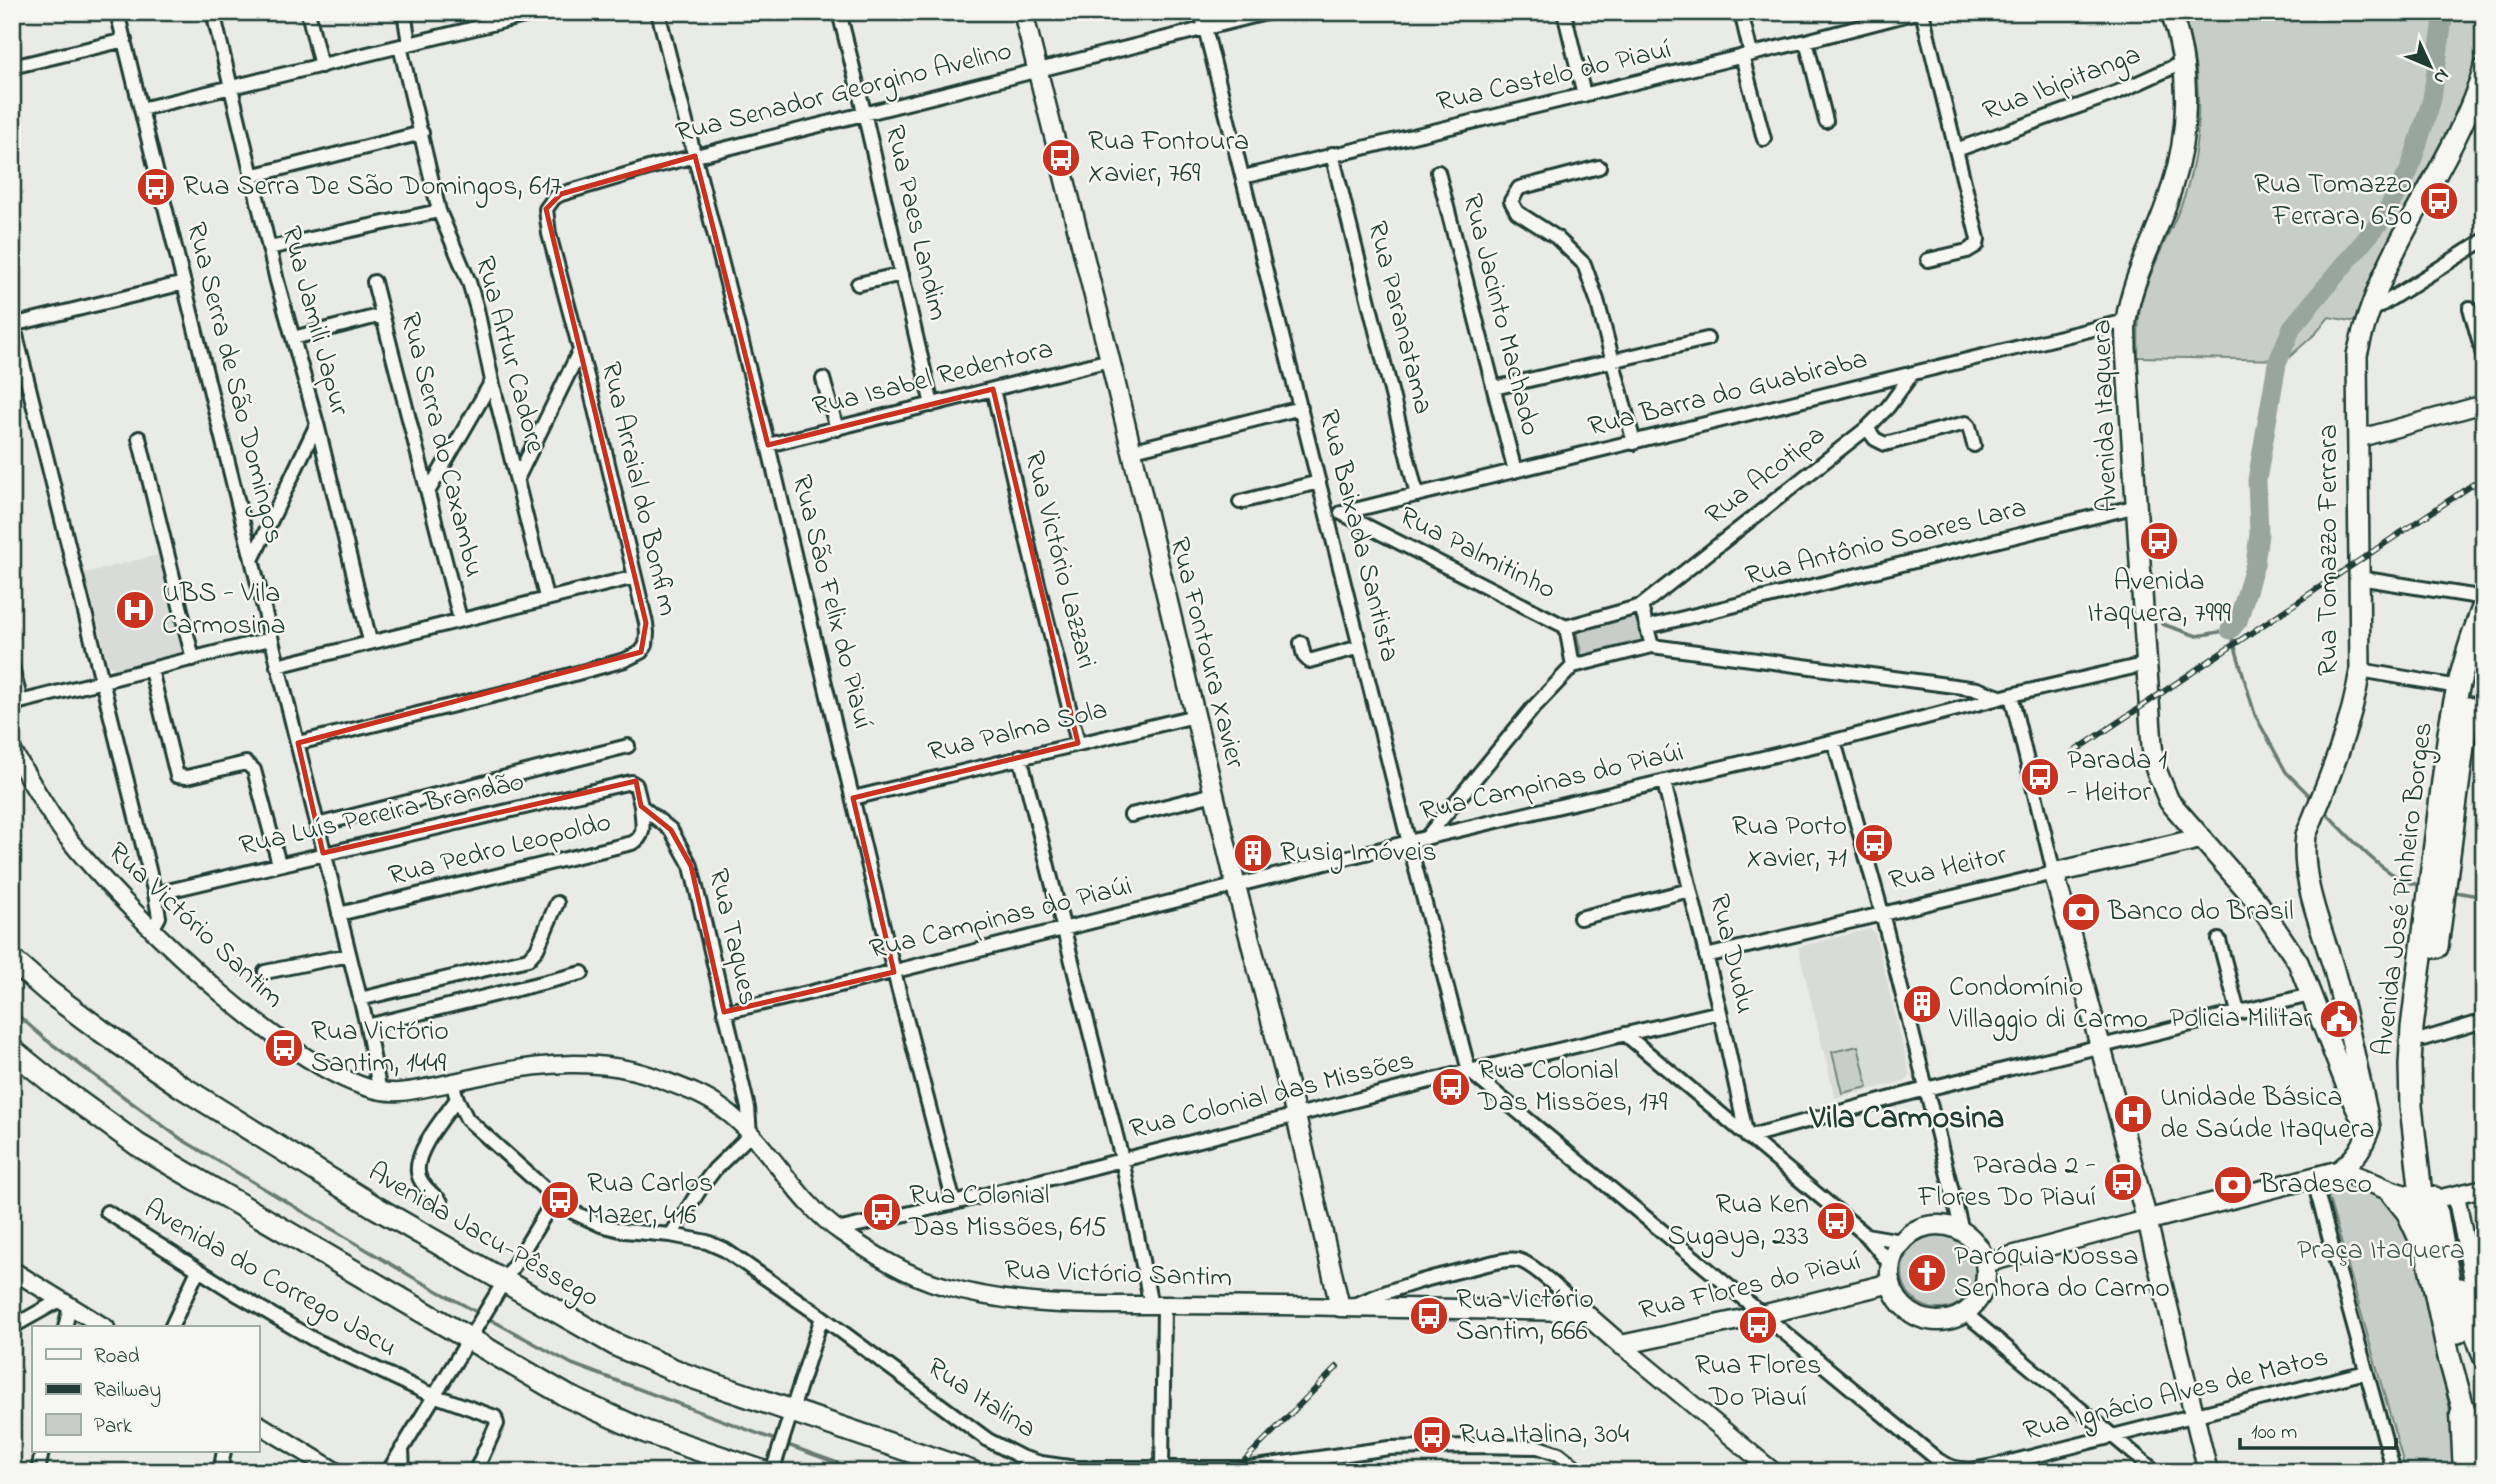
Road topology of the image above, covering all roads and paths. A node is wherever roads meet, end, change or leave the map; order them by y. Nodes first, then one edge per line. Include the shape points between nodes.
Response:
1 (117, 12) edge
2 (213, 12) edge
3 (308, 12) edge
4 (404, 12) edge
5 (541, 12) edge
6 (658, 12) edge
7 (839, 12) edge
8 (1023, 12) edge
9 (1201, 12) edge
10 (1270, 12) edge
11 (1564, 12) edge
12 (1741, 12) edge
13 (1917, 12) edge
14 (1922, 12) edge
15 (2171, 12) edge
16 (1205, 28) junction
17 (125, 40) junction
18 (1806, 41) junction
19 (405, 45) junction
20 (1747, 55) junction
21 (2184, 62) junction
22 (321, 66) junction
23 (12, 67) edge
24 (2484, 68) edge
25 (1037, 70) junction
26 (231, 88) junction
27 (1584, 95) junction
28 (2475, 97) junction
29 (141, 109) junction
30 (864, 112) junction
31 (2484, 116) edge
32 (1826, 121) dead end
33 (422, 133) junction
34 (1764, 139) dead end
35 (1956, 150) junction
36 (1332, 154) junction
37 (695, 156) junction
38 (1599, 167) dead end
39 (1438, 172) dead end
40 (251, 176) junction
41 (1243, 177) junction
42 (554, 198) joint
43 (439, 211) junction
44 (2484, 240) edge
45 (269, 248) junction
46 (1928, 260) dead end
47 (902, 274) junction
48 (374, 282) dead end
49 (184, 283) junction
50 (858, 284) dead end
51 (2470, 308) dead end
52 (2369, 312) junction
53 (382, 314) junction
54 (2126, 321) junction
55 (13, 323) edge
56 (293, 338) junction
57 (1707, 339) dead end
58 (580, 350) junction
59 (2484, 358) edge
60 (1110, 360) junction
61 (1612, 361) junction
62 (1912, 374) junction
63 (823, 379) dead end
64 (492, 381) junction
65 (993, 388) junction
66 (1494, 388) junction
67 (2484, 404) edge
68 (932, 405) junction
69 (1301, 408) junction
70 (317, 424) junction
71 (1867, 428) junction
72 (837, 429) junction
73 (139, 438) dead end
74 (2357, 439) junction
75 (1634, 443) junction
76 (768, 445) junction
77 (1974, 445) dead end
78 (1130, 451) junction
79 (1515, 471) junction
80 (517, 480) junction
81 (1319, 482) junction
82 (428, 492) junction
83 (1417, 495) junction
84 (1240, 502) dead end
85 (2137, 506) junction
86 (1342, 513) junction
87 (1326, 515) junction
88 (253, 560) junction
89 (635, 577) junction
90 (2359, 578) junction
91 (546, 597) junction
92 (2482, 601) edge
93 (1641, 606) junction
94 (460, 620) junction
95 (1566, 627) junction
96 (1647, 627) junction
97 (2484, 638) edge
98 (270, 639) junction
99 (370, 642) junction
100 (1301, 643) dead end
101 (1652, 646) junction
102 (1360, 647) junction
103 (192, 659) junction
104 (2147, 664) junction
105 (277, 666) junction
106 (1573, 666) junction
107 (12, 667) edge
108 (151, 670) junction
109 (2360, 670) junction
110 (102, 682) junction
111 (2447, 685) dead end
112 (2006, 696) junction
113 (17, 703) edge
114 (1195, 716) junction
115 (1834, 741) junction
116 (298, 743) junction
117 (1078, 743) junction
118 (628, 746) dead end
119 (14, 756) edge
120 (1020, 756) junction
121 (1664, 782) junction
122 (620, 783) joint
123 (1214, 794) junction
124 (853, 799) junction
125 (641, 806) junction
126 (1131, 815) dead end
127 (2184, 819) junction
128 (317, 825) junction
129 (1425, 838) junction
130 (2202, 838) junction
131 (1409, 843) junction
132 (2175, 844) junction
133 (323, 853) junction
134 (279, 864) junction
135 (2054, 873) junction
136 (1236, 886) junction
137 (2438, 889) junction
138 (1690, 890) junction
139 (155, 894) junction
140 (557, 903) dead end
141 (1882, 913) junction
142 (339, 914) junction
143 (1580, 918) dead end
144 (153, 928) junction
145 (1064, 928) junction
146 (2219, 940) dead end
147 (349, 955) junction
148 (1706, 956) junction
149 (12, 960) edge
150 (265, 972) dead end
151 (582, 972) dead end
152 (894, 972) junction
153 (2310, 995) junction
154 (360, 999) junction
155 (724, 1012) junction
156 (1720, 1012) junction
157 (2238, 1012) junction
158 (2484, 1021) edge
159 (367, 1026) junction
160 (1625, 1034) junction
161 (2424, 1039) junction
162 (2101, 1046) junction
163 (12, 1049) edge
164 (1469, 1071) junction
165 (452, 1082) junction
166 (1926, 1089) junction
167 (380, 1092) junction
168 (457, 1099) junction
169 (1296, 1116) junction
170 (2370, 1126) junction
171 (750, 1135) junction
172 (1747, 1138) junction
173 (1122, 1159) junction
174 (2339, 1171) junction
175 (2314, 1178) junction
176 (2484, 1188) edge
177 (2392, 1193) junction
178 (2438, 1197) junction
179 (555, 1198) junction
180 (441, 1202) dead end
181 (954, 1203) junction
182 (107, 1212) dead end
183 (2147, 1220) junction
184 (837, 1230) junction
185 (1962, 1231) junction
186 (671, 1235) junction
187 (1866, 1235) junction
188 (2441, 1237) junction
189 (1901, 1241) junction
190 (2428, 1257) junction
191 (1985, 1263) junction
192 (1890, 1264) junction
193 (12, 1270) edge
194 (198, 1270) junction
195 (502, 1282) junction
196 (1891, 1283) junction
197 (65, 1303) junction
198 (1158, 1305) junction
199 (1347, 1306) junction
200 (1582, 1311) junction
201 (1965, 1312) junction
202 (1762, 1315) junction
203 (822, 1317) junction
204 (65, 1326) edge
205 (103, 1326) edge
206 (172, 1326) edge
207 (12, 1327) edge
208 (2484, 1333) edge
209 (472, 1335) junction
210 (1621, 1345) junction
211 (2484, 1356) edge
212 (2366, 1372) junction
213 (433, 1396) junction
214 (2459, 1400) junction
215 (2193, 1415) junction
216 (789, 1416) junction
217 (259, 1424) edge
218 (2484, 1433) edge
219 (2113, 1436) junction
220 (402, 1447) junction
221 (42, 1452) edge
222 (224, 1452) edge
223 (770, 1463) edge
224 (1286, 1467) edge
225 (1162, 1468) junction
226 (38, 1472) edge
227 (220, 1472) edge
228 (337, 1472) edge
229 (388, 1472) edge
230 (403, 1472) edge
231 (475, 1472) edge
232 (772, 1472) edge
233 (972, 1472) edge
234 (1582, 1472) edge
235 (1774, 1472) edge
236 (2156, 1472) edge
237 (2208, 1472) edge
238 (2394, 1472) edge
239 (2462, 1472) edge
240 (2481, 1472) edge

1 - 17 street, Rua Serra de São Domingos
2 - 26 street, Rua Jamili Japur
3 - 22 street
4 - 19 street, Rua Artur Cadore
5 - 19 street
6 - 37 street, Rua São Felix do Piauí
7 - 30 street, Rua Paes Landim
8 - 25 main road, Rua Fontoura Xavier
9 - 16 street, Rua Baixada Santista
10 - 16 street, Rua Senador Georgino Avelino
11 - 27 street
12 - 20 street
13 - 18 street, Rua Castelo do Piauí
14 - 35 street
15 - 21 main road, Avenida Itaquera
16 - 25 street, Rua Senador Georgino Avelino
16 - 41 street, Rua Baixada Santista
17 - 23 street
17 - 29 street, Rua Serra de São Domingos
18 - 20 street, Rua Castelo do Piauí
18 - 32 street
19 - 22 street
19 - 33 street, Rua Artur Cadore
20 - 27 street, Rua Castelo do Piauí
20 - 34 street
21 - 35 street, Rua Ibipitanga via 2118,92
21 - 54 main road, Avenida Itaquera via 2183,142
22 - 26 street
24 - 28 main road, Rua Tomazzo Ferrara
25 - 30 street, Rua Senador Georgino Avelino
25 - 60 main road, Rua Fontoura Xavier
26 - 29 street
26 - 40 street, Rua Jamili Japur
27 - 36 street, Rua Castelo do Piauí
28 - 31 street
28 - 52 main road, Rua Tomazzo Ferrara via 2457,139 2406,228
29 - 49 street, Rua Serra de São Domingos
30 - 37 street, Rua Senador Georgino Avelino
30 - 47 street, Rua Paes Landim
33 - 40 street
33 - 43 street, Rua Artur Cadore
35 - 46 street via 1977,245
36 - 41 street, Rua Castelo do Piauí
36 - 83 street, Rua Paranatama
37 - 42 street, Rua Senador Georgino Avelino
37 - 76 street, Rua São Felix do Piauí
38 - 61 street via 1519,188 1511,201 1517,212 1556,237 1584,264
39 - 66 street, Rua Jacinto Machado
40 - 45 street, Rua Jamili Japur
41 - 69 street, Rua Baixada Santista
42 - 58 street, Rua Arraial do Bonfim via 546,209 546,219
43 - 45 street
43 - 64 street, Rua Artur Cadore via 469,282
44 - 52 street
45 - 56 street, Rua Jamili Japur
47 - 50 street
47 - 68 street, Rua Paes Landim
48 - 53 street, Rua Serra do Caxambu
49 - 55 street
49 - 88 street, Rua Serra de São Domingos
51 - 59 street
52 - 74 main road, Rua Tomazzo Ferrara via 2357,355
53 - 56 street
53 - 82 street, Rua Serra do Caxambu
54 - 62 street, Rua Barra do Guabiraba
54 - 85 main road, Avenida Itaquera
55 - 110 street
56 - 70 street, Rua Jamili Japur
57 - 61 street
58 - 80 street
58 - 89 street, Rua Arraial do Bonfim
60 - 65 street, Rua Isabel Redentora
60 - 78 main road, Rua Fontoura Xavier
61 - 66 street
61 - 75 street
62 - 71 street, Rua Acotipa
62 - 75 street, Rua Barra do Guabiraba
63 - 72 street
64 - 80 street, Rua Artur Cadore
64 - 82 street
65 - 68 street, Rua Isabel Redentora
65 - 117 street, Rua Victório Lazzari
66 - 79 street, Rua Jacinto Machado
67 - 74 street
68 - 72 street, Rua Isabel Redentora
69 - 78 street
69 - 81 street, Rua Baixada Santista
70 - 88 street
70 - 99 street, Rua Jamili Japur
71 - 77 street via 1885,444 1966,423
71 - 93 street, Rua Acotipa
72 - 76 street, Rua Isabel Redentora
73 - 103 street
74 - 90 main road, Rua Tomazzo Ferrara
75 - 79 street, Rua Barra do Guabiraba
76 - 124 street, Rua São Felix do Piauí
78 - 114 main road, Rua Fontoura Xavier
79 - 83 street, Rua Barra do Guabiraba
80 - 91 street, Rua Artur Cadore
81 - 84 street
81 - 87 street, Rua Baixada Santista
82 - 94 street, Rua Serra do Caxambu
83 - 86 street, Rua Barra do Guabiraba
85 - 96 street, Rua Antônio Soares Lara
85 - 104 main road, Avenida Itaquera
86 - 87 street
86 - 95 street, Rua Palmitinho
87 - 102 street, Rua Baixada Santista
88 - 98 street, Rua Serra de São Domingos
89 - 91 street
89 - 116 street, Rua Arraial do Bonfim via 647,633 646,645 635,656
90 - 92 street
90 - 109 main road, Rua Tomazzo Ferrara
91 - 94 street
92 - 137 highway, Avenida José Pinheiro Borges via 2455,696
93 - 95 street
93 - 96 street
94 - 99 street
95 - 106 street
96 - 101 street
97 - 137 highway, Avenida José Pinheiro Borges via 2466,714
98 - 103 street
98 - 105 street, Rua Serra de São Domingos
99 - 105 street
100 - 102 street via 1309,660
101 - 106 street
101 - 112 street
102 - 131 street, Rua Baixada Santista
103 - 108 street
104 - 112 street, Rua Campinas do Piaúi
104 - 127 main road, Avenida Itaquera via 2155,767 2169,800
105 - 116 street, Rua Serra de São Domingos
106 - 129 street
107 - 113 street
108 - 110 street
108 - 134 street via 177,776 246,763 252,766
109 - 111 street
109 - 170 main road, Rua Tomazzo Ferrara via 2351,714 2304,849
110 - 113 street
110 - 139 street
112 - 115 street, Rua Campinas do Piaúi
112 - 135 street
114 - 117 street, Rua Palma Sola
114 - 123 main road, Rua Fontoura Xavier
115 - 121 street, Rua Campinas do Piaúi
115 - 141 street
116 - 128 street, Rua Serra de São Domingos
117 - 120 street, Rua Palma Sola
118 - 128 street
119 - 144 street, Rua Victório Santim via 70,841
120 - 124 street, Rua Palma Sola
120 - 145 street
121 - 129 street, Rua Campinas do Piaúi
121 - 138 street, Rua Dudu
122 - 125 street, Rua Taques via 636,785
122 - 133 street, Rua Luís Pereira Brandão
123 - 126 street
123 - 136 main road, Rua Fontoura Xavier
124 - 152 street, Rua São Felix do Piauí
125 - 142 street, Rua Pedro Leopoldo via 642,835 632,843
125 - 155 street, Rua Taques via 671,830 691,866
127 - 130 main road, Avenida Itaquera
127 - 132 main road
128 - 133 street, Rua Serra de São Domingos
129 - 131 street, Rua Campinas do Piaúi
130 - 132 main road, Rua Heitor
130 - 153 main road, Avenida Itaquera via 2281,933
131 - 136 street, Rua Campinas do Piaúi
131 - 164 street, Rua Baixada Santista
132 - 135 main road, Rua Heitor
133 - 134 street, Rua Luís Pereira Brandão
133 - 142 street, Rua Serra de São Domingos
134 - 139 street, Rua Luís Pereira Brandão
135 - 141 street, Rua Heitor
135 - 162 main road
136 - 145 street, Rua Campinas do Piaúi
136 - 169 main road, Rua Fontoura Xavier
137 - 161 highway, Avenida José Pinheiro Borges
137 - 178 highway, Avenida José Pinheiro Borges via 2412,1028 2410,1065 2411,1106
138 - 143 street
138 - 148 street, Rua Dudu
139 - 144 street via 159,917
140 - 154 street via 537,949 528,958
141 - 148 street, Rua Heitor
141 - 166 street
142 - 147 street, Rua Serra de São Domingos
144 - 167 street, Rua Victório Santim via 266,1030 336,1074
145 - 152 street, Rua Campinas do Piaúi
145 - 173 street
146 - 157 street
147 - 150 street
147 - 154 street, Rua Serra de São Domingos
148 - 156 street, Rua Dudu
149 - 195 highway, Avenida Jacu-Pêssego via 181,1087
151 - 159 street
152 - 155 street, Rua Campinas do Piaúi
152 - 181 street, Rua São Felix do Piauí
153 - 157 street
153 - 170 main road, Avenida Itaquera via 2351,1097
154 - 159 street, Rua Serra de São Domingos
155 - 171 street, Rua Taques via 745,1091
156 - 160 street, Rua Colonial das Missões
156 - 172 street, Rua Dudu
157 - 162 street
158 - 161 street
159 - 167 street, Rua Serra de São Domingos
160 - 164 street, Rua Colonial das Missões
160 - 172 street
161 - 178 highway, Avenida José Pinheiro Borges via 2424,1114
162 - 166 street
162 - 183 main road
163 - 209 highway via 138,1145
164 - 169 street, Rua Colonial das Missões
164 - 202 street, Rua Ignácio Alves de Matos
165 - 167 street, Rua Victório Santim
165 - 168 street, Rua Italina
165 - 171 street, Rua Victório Santim via 555,1064 610,1066 655,1077 709,1100
166 - 172 street
166 - 185 street
168 - 179 street, Rua Italina via 467,1119
168 - 180 street via 419,1161 424,1185
169 - 173 street, Rua Colonial das Missões
169 - 199 main road, Rua Fontoura Xavier
170 - 174 main road via 2361,1150
171 - 184 street, Rua Victório Santim
171 - 186 street via 702,1186
172 - 187 street
173 - 181 street, Rua Colonial das Missões
173 - 198 street
174 - 175 main road
174 - 177 main road
175 - 183 main road
175 - 212 street
176 - 178 street
177 - 178 main road via 2407,1198
177 - 190 highway via 2408,1213
178 - 188 highway, Avenida José Pinheiro Borges
178 - 190 highway, Avenida José Pinheiro Borges
178 - 208 street
179 - 186 street, Rua Italina via 601,1225
179 - 195 street
181 - 184 street, Rua Colonial das Missões
182 - 194 street, Avenida do Corrego Jacu
183 - 191 main road
183 - 215 main road
184 - 198 street, Rua Victório Santim via 917,1277 970,1293 1048,1304
185 - 189 main road via 1930,1225
185 - 191 main road via 1981,1250
186 - 203 street, Rua Italina via 725,1250
187 - 189 street
187 - 192 street
188 - 211 highway
188 - 218 highway, Avenida José Pinheiro Borges via 2463,1360
189 - 192 main road
190 - 214 highway, Avenida José Pinheiro Borges
191 - 201 main road via 1983,1291
192 - 196 main road
193 - 197 street
194 - 206 street
194 - 213 street, Avenida do Corrego Jacu via 313,1339
195 - 209 street
195 - 216 highway, Avenida Jacu-Pêssego via 616,1345
196 - 201 main road via 1899,1302 1923,1319 1952,1319
196 - 202 main road, Rua Flores do Piauí
197 - 204 street
197 - 205 street
197 - 207 street
198 - 199 street, Rua Victório Santim
198 - 225 street
199 - 200 main road, Rua Victório Santim
199 - 200 street, Rua Victório Santim via 1437,1277 1518,1260
200 - 210 main road, Rua Victório Santim
201 - 219 street
202 - 210 main road, Rua Flores do Piauí
202 - 219 street, Rua Ignácio Alves de Matos via 1946,1466 1971,1471
203 - 216 street
203 - 225 street, Rua Italina via 988,1440 1021,1457 1076,1468
209 - 213 street
209 - 223 highway via 567,1396 617,1420
210 - 235 street, Rua Victório Santim
212 - 215 street, Rua Ignácio Alves de Matos
212 - 238 street
213 - 220 street
213 - 231 street, Avenida do Corrego Jacu via 496,1418
214 - 239 street
214 - 240 highway, Avenida José Pinheiro Borges
215 - 219 street, Rua Ignácio Alves de Matos
215 - 237 main road
216 - 223 street
216 - 233 highway, Avenida Jacu-Pêssego
217 - 228 street
219 - 236 street
220 - 229 street
220 - 230 street
221 - 226 street
222 - 227 street
223 - 232 street
224 - 225 street, Rua Italina
224 - 234 street, Rua Italina via 1390,1448 1538,1447 1559,1454

